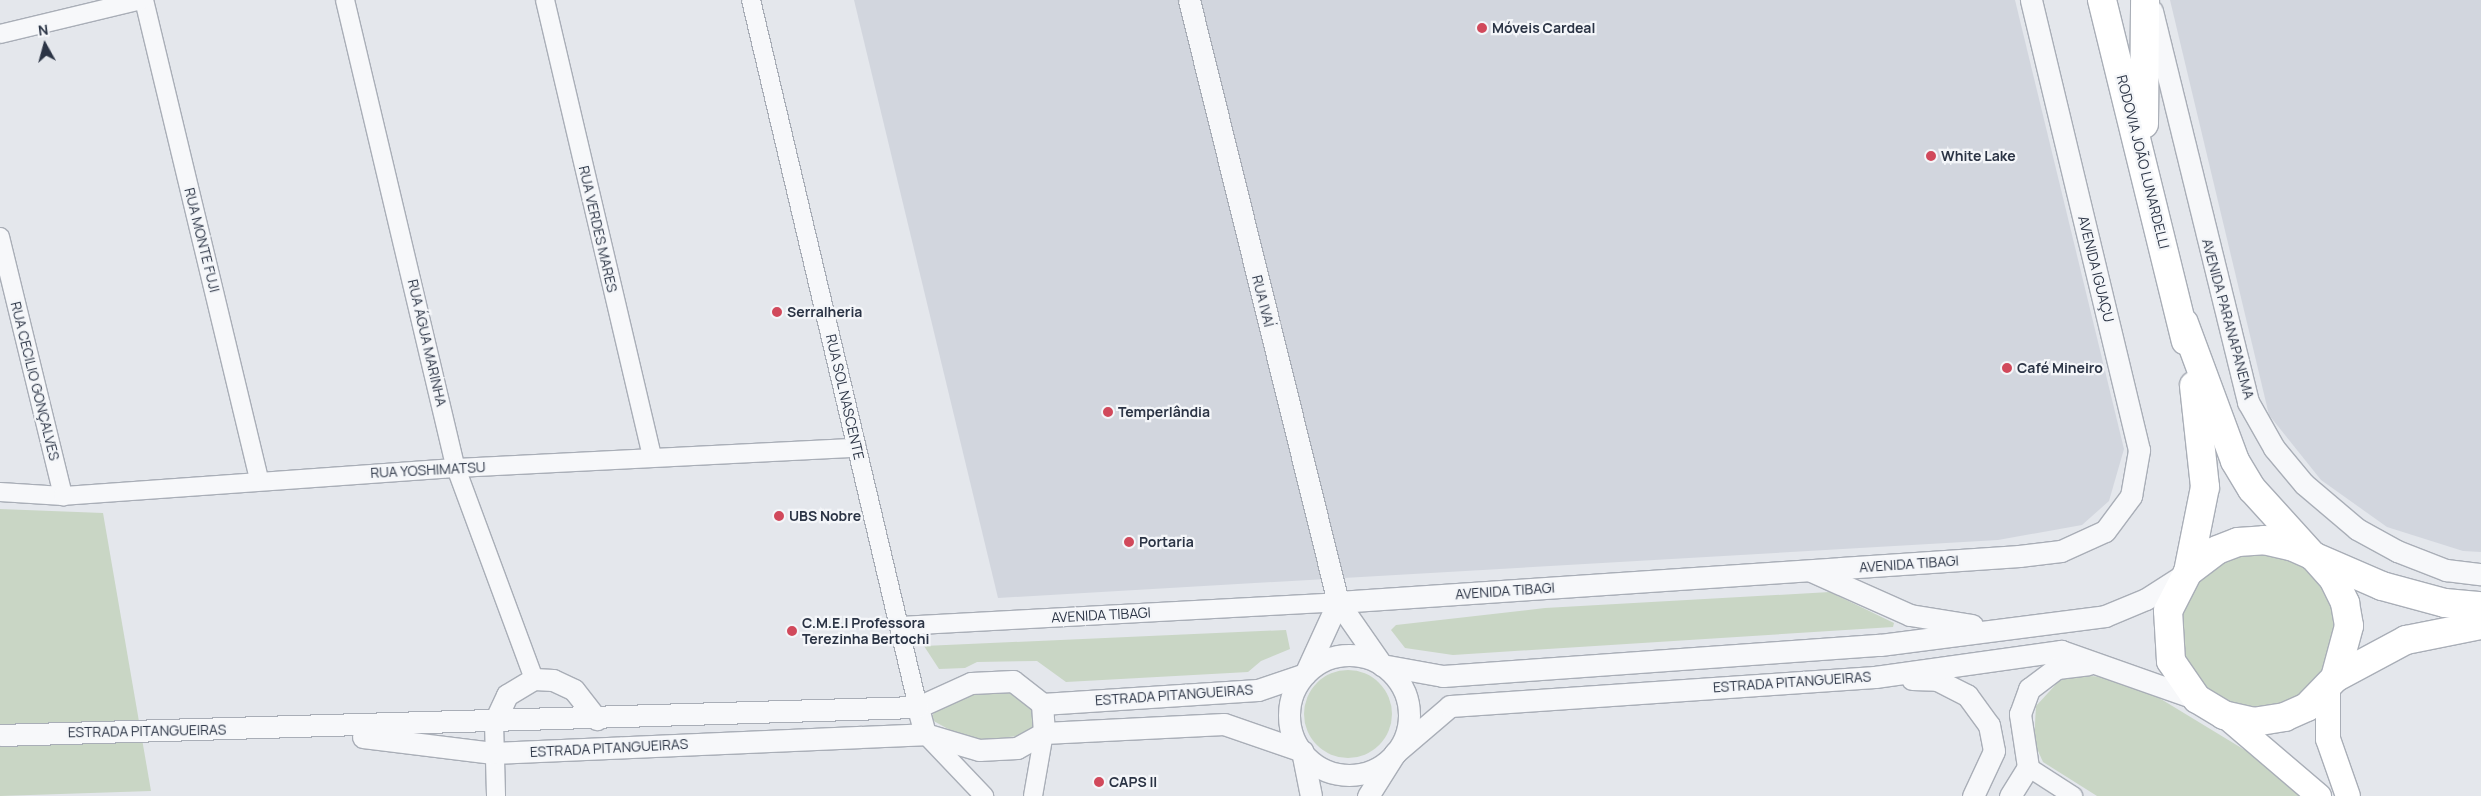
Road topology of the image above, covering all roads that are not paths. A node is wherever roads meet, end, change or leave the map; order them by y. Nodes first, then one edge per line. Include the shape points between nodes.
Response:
1 (143, 0) edge
2 (345, 0) edge
3 (545, 0) edge
4 (751, 0) edge
5 (1189, 0) edge
6 (2031, 0) edge
7 (2102, 0) edge
8 (2144, 0) edge
9 (2149, 0) edge
10 (0, 34) edge
11 (2144, 163) junction
12 (0, 237) edge
13 (2184, 323) junction
14 (857, 448) junction
15 (652, 457) junction
16 (456, 468) junction
17 (259, 480) junction
18 (0, 492) edge
19 (63, 496) junction
20 (2105, 530) joint
21 (2313, 556) junction
22 (1811, 571) junction
23 (2188, 572) junction
24 (2481, 574) edge
25 (1338, 602) junction
26 (2481, 606) edge
27 (2481, 625) edge
28 (900, 626) junction
29 (2004, 628) junction
30 (2105, 664) junction
31 (1382, 665) junction
32 (1305, 674) junction
33 (1875, 677) junction
34 (534, 678) junction
35 (2332, 683) junction
36 (2197, 699) junction
37 (1042, 704) junction
38 (918, 707) junction
39 (2224, 715) junction
40 (597, 719) junction
41 (494, 723) junction
42 (293, 728) junction
43 (1044, 733) junction
44 (925, 734) junction
45 (0, 735) edge
46 (1302, 752) junction
47 (493, 753) junction
48 (1395, 753) junction
49 (2028, 767) junction
50 (496, 796) edge
51 (984, 796) edge
52 (1033, 796) edge
53 (1311, 796) edge
54 (1368, 796) edge
55 (1973, 796) edge
56 (2010, 796) edge
57 (2073, 796) edge
58 (2319, 796) edge
59 (2348, 796) edge

1 - 10 street
1 - 17 street, RUA MONTE FUJI
2 - 16 street, RUA ÁGUA MARINHA
3 - 15 street, RUA VERDES MARES
4 - 14 street, RUA SOL NASCENTE
5 - 25 street, RUA IVAÍ
6 - 20 street, AVENIDA IGUAÇU via 2139,450 2131,496
7 - 11 highway, RODOVIA JOÃO LUNARDELLI
8 - 11 highway
9 - 24 street, AVENIDA PARANAPANEMA via 2248,402 2274,448 2304,484 2357,529 2397,551 2446,570
11 - 13 highway, RODOVIA JOÃO LUNARDELLI
12 - 19 street, RUA CECILIO GONÇALVES
13 - 21 highway, RODOVIA JOÃO LUNARDELLI via 2235,461 2252,489
13 - 23 highway, RODOVIA JOÃO LUNARDELLI via 2205,487
14 - 15 street, RUA YOSHIMATSU
14 - 28 street, RUA SOL NASCENTE
15 - 16 street, RUA YOSHIMATSU
16 - 17 street, RUA YOSHIMATSU
16 - 34 street, RUA ÁGUA MARINHA
17 - 19 street, RUA YOSHIMATSU
18 - 19 street, RUA YOSHIMATSU
20 - 22 street, AVENIDA TIBAGI via 2061,551
21 - 23 highway via 2264,540 2238,542 2216,550
21 - 26 highway via 2382,586 2445,603
21 - 35 highway, RODOVIA JOÃO LUNARDELLI via 2340,589 2348,615 2349,638
22 - 25 street, AVENIDA TIBAGI
22 - 29 street via 1910,615
23 - 29 street via 2146,599 2105,616
23 - 36 highway via 2170,606 2166,635 2178,675
25 - 28 street, AVENIDA TIBAGI
25 - 31 street, RUA IVAÍ
25 - 32 street
27 - 35 highway via 2406,640
28 - 38 street, RUA SOL NASCENTE
29 - 31 street via 1880,645 1443,676
30 - 33 street, ESTRADA PITANGUEIRAS via 2061,651
30 - 36 street, ESTRADA PITANGUEIRAS
30 - 49 street via 2070,664 2029,688 2020,714
31 - 32 street via 1348,655 1324,660
31 - 48 street via 1400,682 1408,706 1407,731
32 - 37 street, ESTRADA PITANGUEIRAS via 1258,690
32 - 46 street via 1292,695 1289,718
33 - 48 street, ESTRADA PITANGUEIRAS via 1450,706
33 - 55 street via 1937,680 1967,695 1989,724 1994,752
34 - 40 street via 553,680 574,690
34 - 41 street via 507,695
35 - 39 highway via 2307,707 2285,718 2254,722
35 - 59 main road via 2328,738
36 - 39 highway
37 - 38 street via 1013,680 971,682
37 - 43 street
38 - 40 street, ESTRADA PITANGUEIRAS
38 - 44 street
39 - 58 main road
40 - 41 street, ESTRADA PITANGUEIRAS
41 - 42 street, ESTRADA PITANGUEIRAS
41 - 47 street
42 - 45 street, ESTRADA PITANGUEIRAS
42 - 47 street, ESTRADA PITANGUEIRAS
43 - 44 street, ESTRADA PITANGUEIRAS via 1017,748 979,750
43 - 46 street via 1224,724
43 - 52 street
44 - 47 street, ESTRADA PITANGUEIRAS
44 - 51 street
46 - 48 street via 1325,769 1354,774 1377,768
46 - 53 street
47 - 50 street
48 - 54 street
49 - 56 street
49 - 57 street

